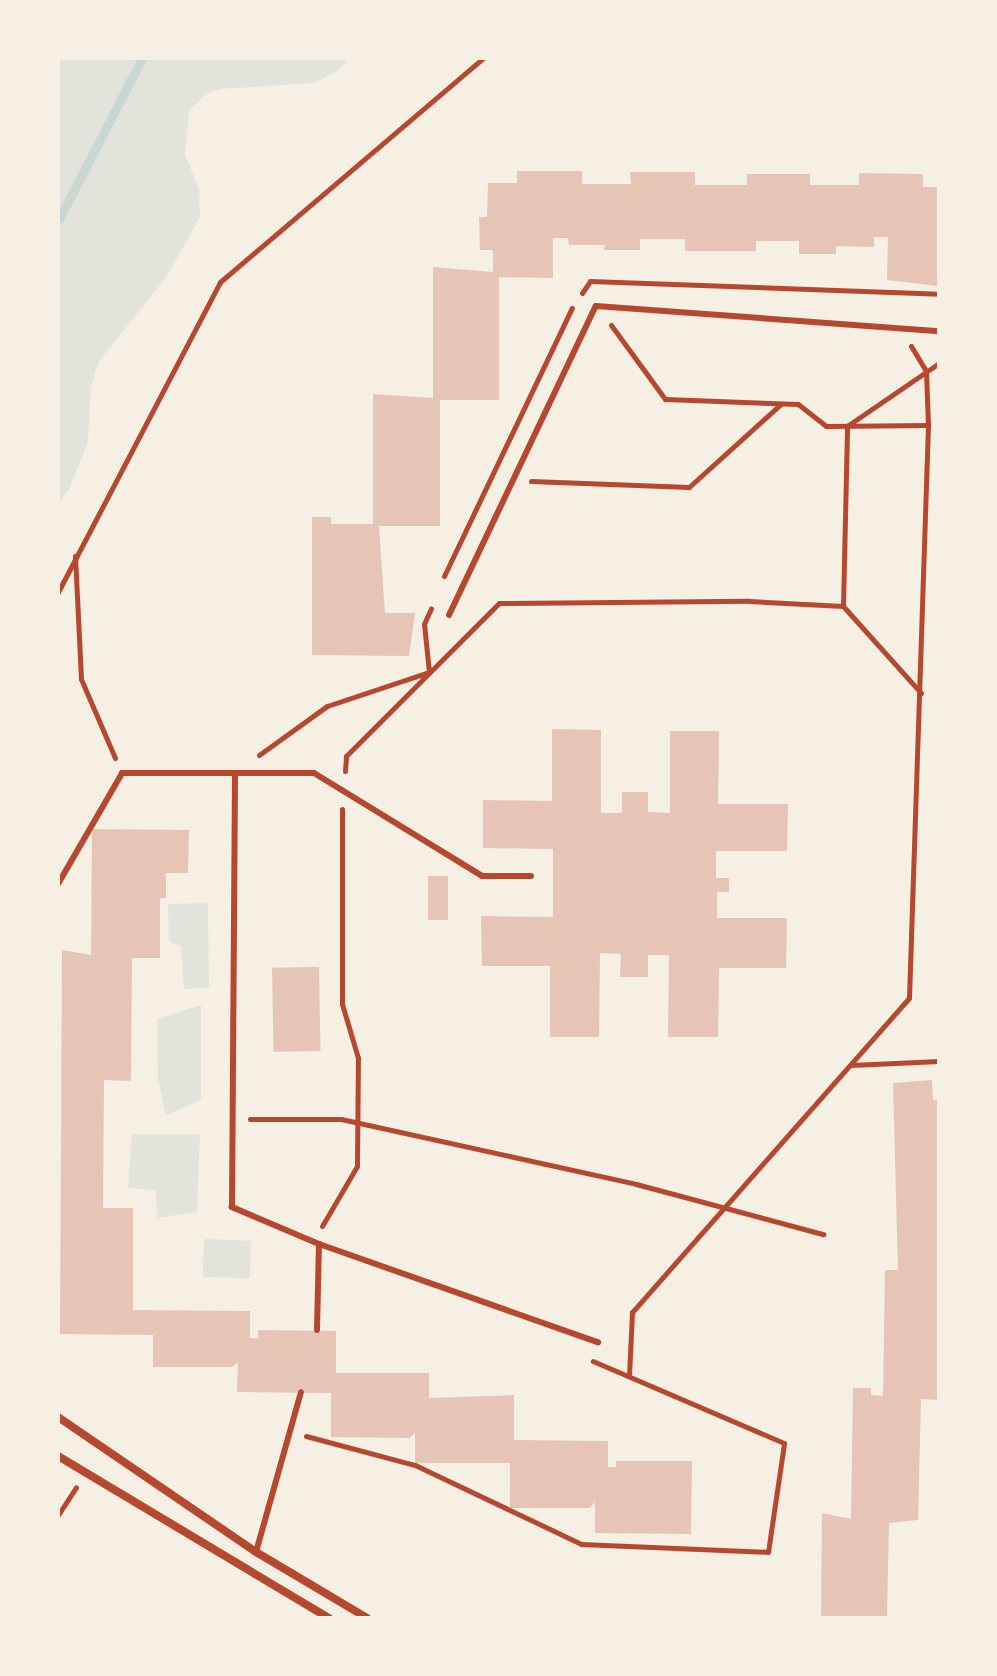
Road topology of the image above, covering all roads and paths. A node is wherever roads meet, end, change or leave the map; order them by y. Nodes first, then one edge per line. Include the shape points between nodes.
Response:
1 (483, 58) edge
2 (590, 281) junction
3 (939, 294) edge
4 (596, 306) junction
5 (900, 328) junction
6 (939, 331) edge
7 (939, 363) edge
8 (926, 371) junction
9 (782, 403) junction
10 (928, 425) junction
11 (847, 426) junction
12 (492, 470) junction
13 (513, 480) junction
14 (75, 551) junction
15 (440, 586) dead end
16 (58, 592) edge
17 (434, 599) dead end
18 (843, 606) junction
19 (449, 615) dead end
20 (429, 672) junction
21 (922, 694) junction
22 (122, 773) junction
23 (235, 773) junction
24 (343, 791) junction
25 (531, 876) dead end
26 (58, 884) edge
27 (939, 1061) edge
28 (850, 1065) junction
29 (233, 1121) junction
30 (357, 1123) junction
31 (724, 1207) junction
32 (823, 1234) dead end
33 (319, 1244) junction
34 (317, 1330) dead end
35 (598, 1342) dead end
36 (629, 1376) dead end
37 (301, 1392) dead end
38 (58, 1417) edge
39 (58, 1456) edge
40 (86, 1473) junction
41 (58, 1515) edge
42 (256, 1552) junction
43 (329, 1618) edge
44 (367, 1618) edge

1 - 14 path via 220,282
2 - 3 path
2 - 4 path
2 - 12 path via 568,313
4 - 5 lane
4 - 9 path via 665,399
4 - 13 lane
5 - 6 lane
5 - 8 path
7 - 8 path
8 - 10 path
8 - 11 path
9 - 11 path via 798,404 826,426
9 - 13 path via 689,487
10 - 11 path
10 - 21 path
11 - 18 path
12 - 13 path
12 - 15 path
13 - 19 lane
14 - 16 path
14 - 22 path via 81,679
17 - 20 path via 424,624
18 - 20 path via 749,601 499,603
18 - 21 path
20 - 23 path via 327,706
20 - 24 path via 346,756
21 - 28 path via 909,998
22 - 23 lane
22 - 26 lane
23 - 24 lane via 314,773
23 - 29 lane
24 - 25 lane via 482,876
24 - 30 path via 342,1004 358,1058
27 - 28 path
28 - 31 path
29 - 30 path
29 - 33 lane via 232,1207
30 - 31 path
30 - 33 path via 357,1166 323,1215
31 - 32 path
31 - 36 path via 632,1312
33 - 34 lane
33 - 35 lane
37 - 42 lane
38 - 42 street
39 - 40 street
40 - 41 path
40 - 43 street
42 - 44 street

